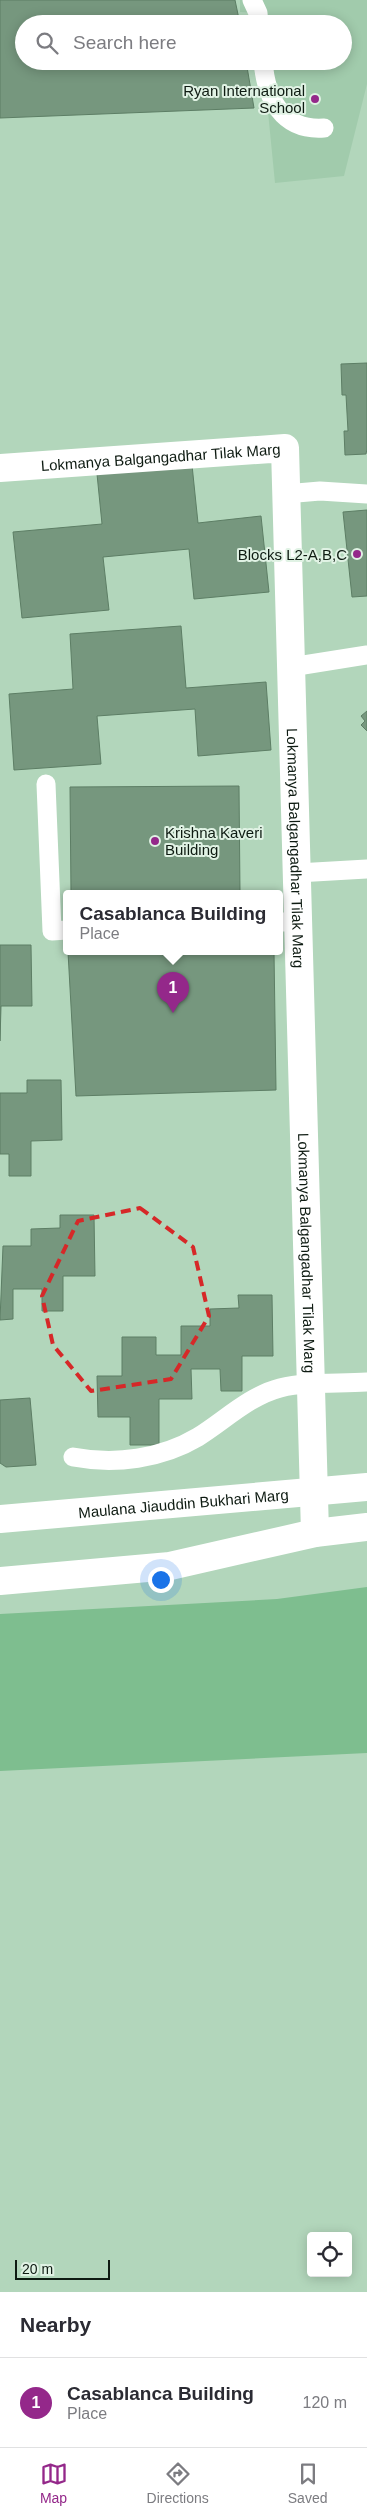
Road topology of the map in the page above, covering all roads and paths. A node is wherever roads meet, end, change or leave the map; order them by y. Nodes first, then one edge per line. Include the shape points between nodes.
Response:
1 (252, 0) edge
2 (258, 15) edge
3 (264, 70) edge
4 (324, 128) dead end
5 (0, 468) edge
6 (285, 494) junction
7 (367, 494) edge
8 (367, 656) edge
9 (291, 667) junction
10 (46, 784) dead end
11 (367, 869) edge
12 (297, 873) junction
13 (289, 922) edge
14 (63, 930) edge
15 (367, 1382) edge
16 (311, 1385) junction
17 (73, 1457) dead end
18 (367, 1487) edge
19 (314, 1492) junction
20 (0, 1518) edge
21 (367, 1528) edge
22 (315, 1534) junction
23 (0, 1581) edge

1 - 2 lane
3 - 4 lane via 265,84 272,99 294,125
5 - 6 street, Lokmanya Balgangadhar Tilak Marg via 284,448
6 - 7 lane via 320,491
6 - 9 street, Lokmanya Balgangadhar Tilak Marg
8 - 9 lane
9 - 12 street, Lokmanya Balgangadhar Tilak Marg
10 - 14 lane via 52,931
11 - 12 lane
12 - 13 street, Lokmanya Balgangadhar Tilak Marg
13 - 16 street, Lokmanya Balgangadhar Tilak Marg
15 - 16 lane
16 - 17 lane via 279,1388 220,1420 198,1437 164,1452 136,1459 94,1461
16 - 19 street, Lokmanya Balgangadhar Tilak Marg
18 - 19 street, Maulana Jiauddin Bukhari Marg
19 - 20 street, Maulana Jiauddin Bukhari Marg
19 - 22 street, Lokmanya Balgangadhar Tilak Marg
21 - 22 street
22 - 23 street via 170,1566

